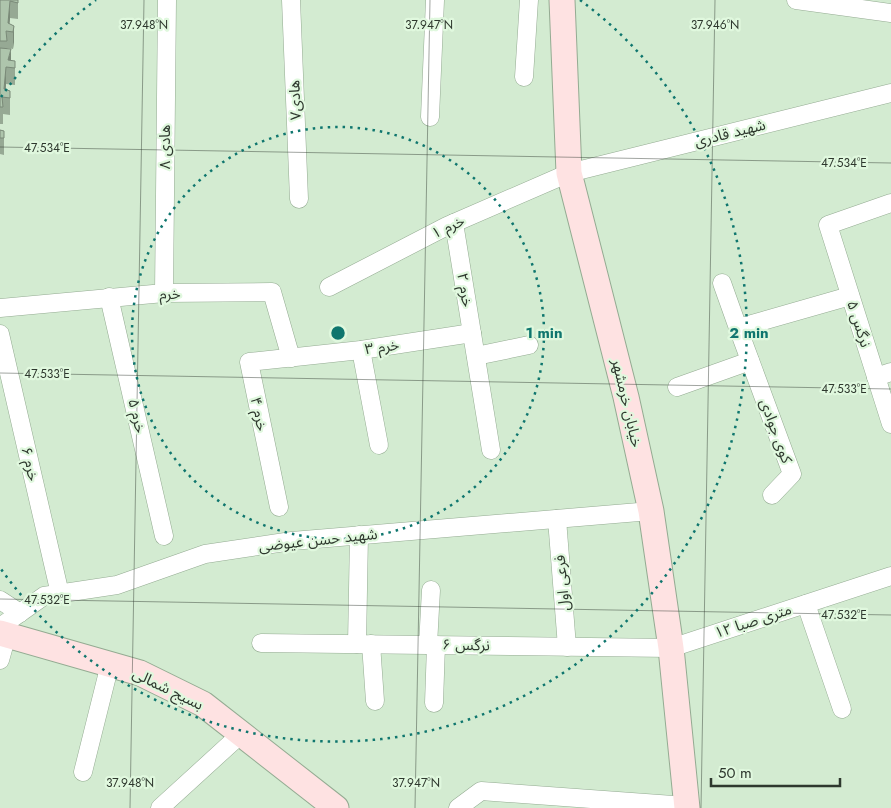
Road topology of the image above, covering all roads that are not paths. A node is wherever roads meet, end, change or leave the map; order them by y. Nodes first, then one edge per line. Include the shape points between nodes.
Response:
1 (166, 0) edge
2 (291, 0) edge
3 (435, 0) edge
4 (529, 0) edge
5 (562, 0) edge
6 (800, 0) edge
7 (884, 8) edge
8 (524, 77) dead end
9 (891, 93) edge
10 (430, 117) dead end
11 (570, 173) junction
12 (299, 199) dead end
13 (891, 203) edge
14 (454, 223) junction
15 (722, 283) dead end
16 (329, 287) dead end
17 (164, 293) junction
18 (850, 296) junction
19 (109, 297) junction
20 (0, 308) edge
21 (738, 328) junction
22 (472, 333) junction
23 (0, 334) edge
24 (529, 345) dead end
25 (361, 350) junction
26 (476, 356) junction
27 (291, 358) junction
28 (750, 361) junction
29 (884, 375) edge
30 (677, 388) dead end
31 (891, 424) edge
32 (379, 445) dead end
33 (491, 450) dead end
34 (772, 495) dead end
35 (279, 507) dead end
36 (651, 511) junction
37 (557, 519) junction
38 (359, 535) junction
39 (164, 536) dead end
40 (891, 576) edge
41 (431, 590) dead end
42 (60, 594) junction
43 (0, 600) edge
44 (806, 604) junction
45 (20, 613) junction
46 (2, 631) edge
47 (261, 643) dead end
48 (364, 644) junction
49 (432, 645) junction
50 (567, 647) junction
51 (671, 648) junction
52 (0, 660) edge
53 (110, 664) junction
54 (375, 701) dead end
55 (434, 703) dead end
56 (842, 709) dead end
57 (241, 734) junction
58 (83, 772) dead end
59 (687, 807) edge
60 (160, 808) edge
61 (336, 808) edge
62 (458, 808) edge

1 - 17 street, هادی ۸
2 - 12 street, هادی۷
3 - 10 street
4 - 8 street
5 - 11 street, خیابان خرمشهر
6 - 7 street
9 - 11 street, شهید قادری
11 - 14 street, خرم ۱
11 - 36 street, خیابان خرمشهر
13 - 18 street, نرگس ۵ via 828,225
14 - 16 street, خرم ۱
14 - 22 street, خرم ۲
15 - 21 street, کوی جوادی
17 - 19 street, خرم
17 - 27 street, خرم via 272,292
18 - 21 street
18 - 29 street, نرگس ۵
19 - 20 street, خرم
19 - 39 street, خرم ۵
21 - 28 street, کوی جوادی
22 - 25 street, خرم ۳
22 - 26 street, خرم ۲
23 - 42 street, خرم ۶
24 - 26 street
25 - 27 street, خرم ۳
25 - 32 street
26 - 33 street, خرم ۲
27 - 35 street, خرم ۴ via 248,362
28 - 30 street
28 - 34 street, کوی جوادی via 792,474
29 - 31 street, نرگس ۵
36 - 37 street, شهید حسن عیوضی
36 - 51 street, خیابان خرمشهر
37 - 38 street, شهید حسن عیوضی
37 - 50 street, فرعی اول
38 - 42 street, شهید حسن عیوضی via 205,554 117,585
38 - 48 street
40 - 44 street, ۱۲ متری صبا
41 - 49 street
42 - 45 street, شهید حسن عیوضی via 44,596
43 - 45 street
44 - 51 street, ۱۲ متری صبا
44 - 56 street
45 - 46 street, شهید حسن عیوضی
46 - 52 street
46 - 53 street, بسیج شمالی
47 - 48 street, نرگس ۶
48 - 49 street, نرگس ۶
48 - 54 street
49 - 50 street, نرگس ۶
49 - 55 street
50 - 51 street, نرگس ۶
51 - 59 street, خیابان خرمشهر
53 - 57 street, بسیج شمالی via 140,673 203,704
53 - 58 street
57 - 60 street
57 - 61 street, بسیج شمالی
59 - 62 street via 481,791

